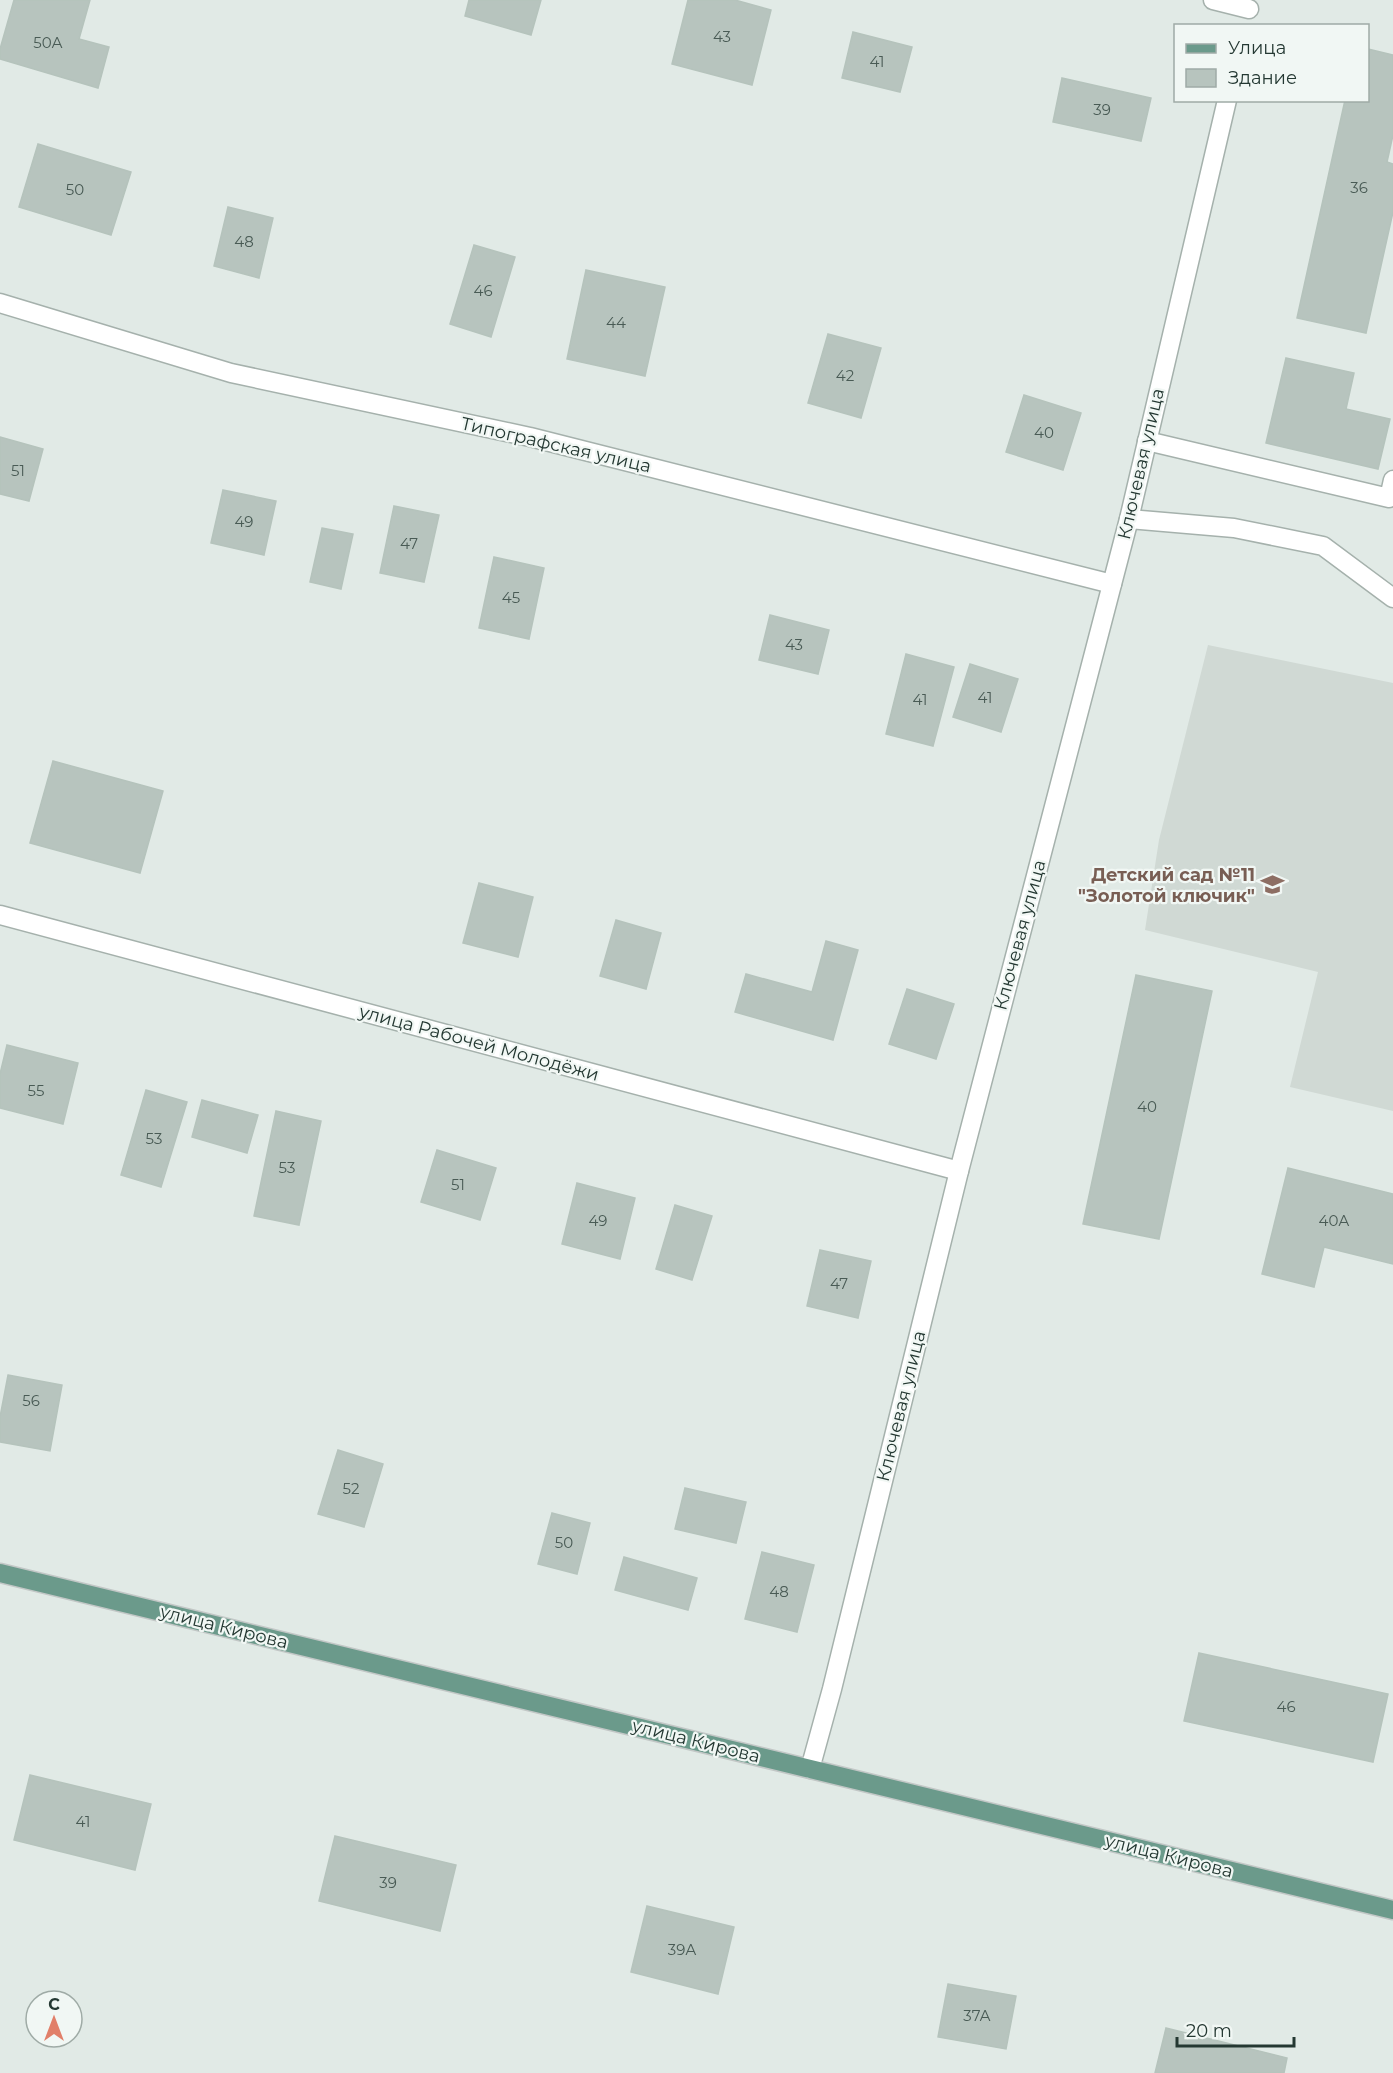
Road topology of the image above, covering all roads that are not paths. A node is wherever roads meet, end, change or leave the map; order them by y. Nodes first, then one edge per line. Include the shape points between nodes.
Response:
1 (1213, 0) edge
2 (1248, 11) edge
3 (1227, 102) edge
4 (0, 303) edge
5 (1147, 441) junction
6 (1393, 480) edge
7 (1129, 519) junction
8 (1112, 584) junction
9 (1393, 597) edge
10 (0, 915) edge
11 (959, 1171) junction
12 (0, 1573) edge
13 (810, 1769) junction
14 (1393, 1910) edge

1 - 2 street
3 - 5 street, Ключевая улица
4 - 8 street, Типографская улица via 231,373 531,437
5 - 6 street via 1389,498
5 - 7 street, Ключевая улица
7 - 8 street, Ключевая улица
7 - 9 street via 1234,528 1323,546
8 - 11 street, Ключевая улица
10 - 11 street, улица Рабочей Молодёжи
11 - 13 street, Ключевая улица
12 - 13 main road, улица Кирова
13 - 14 main road, улица Кирова

